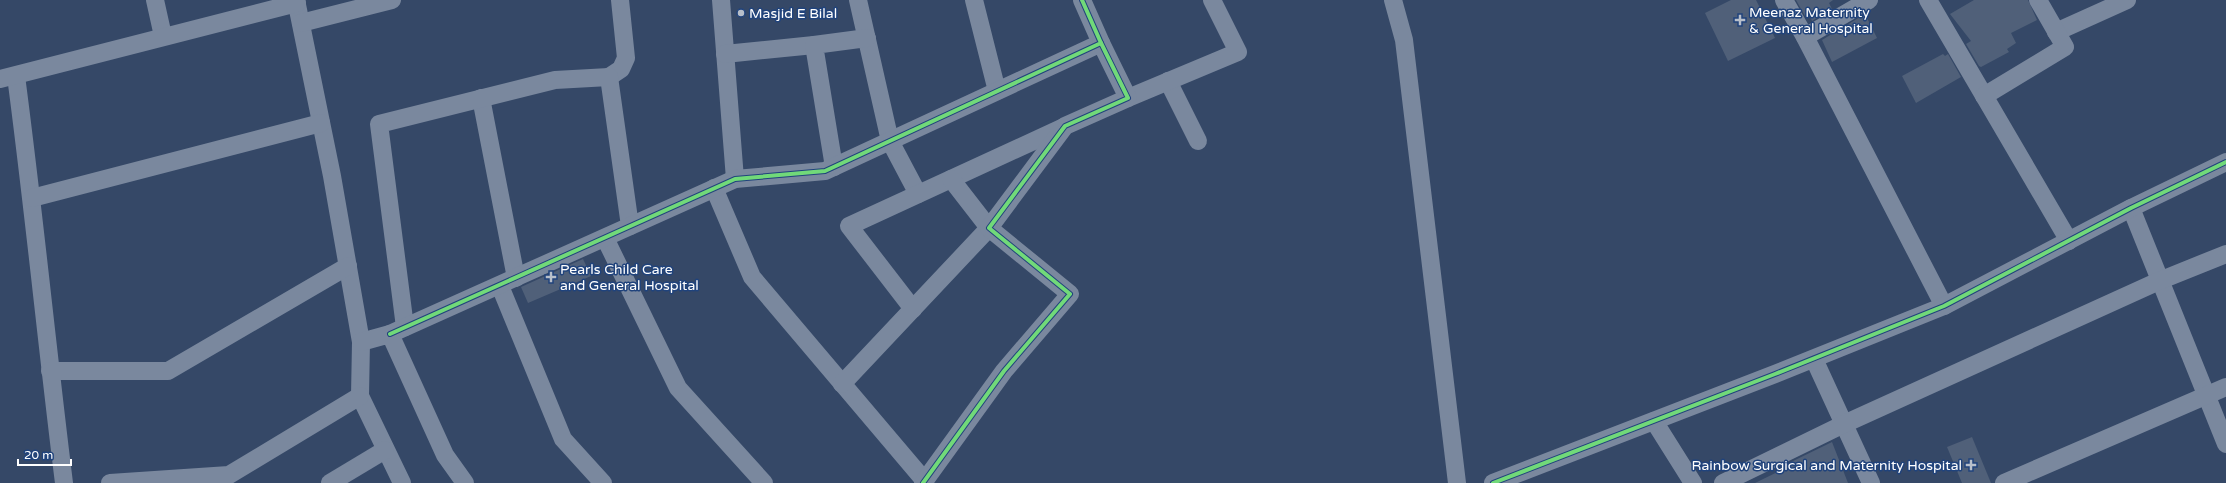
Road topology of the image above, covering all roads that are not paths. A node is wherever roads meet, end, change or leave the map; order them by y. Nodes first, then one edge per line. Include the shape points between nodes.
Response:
1 (155, 0) edge
2 (392, 0) edge
3 (620, 0) edge
4 (721, 0) edge
5 (858, 0) edge
6 (974, 0) edge
7 (1082, 0) edge
8 (1212, 0) edge
9 (1394, 0) edge
10 (1784, 0) edge
11 (1869, 0) edge
12 (1928, 0) edge
13 (2038, 0) edge
14 (2127, 0) edge
15 (297, 2) edge
16 (301, 23) junction
17 (2056, 32) junction
18 (163, 36) junction
19 (1805, 37) junction
20 (867, 38) junction
21 (1101, 43) junction
22 (814, 45) junction
23 (725, 54) junction
24 (609, 76) junction
25 (8, 78) edge
26 (1168, 81) junction
27 (997, 91) junction
28 (1984, 96) junction
29 (481, 98) junction
30 (1128, 98) junction
31 (321, 123) junction
32 (1065, 126) junction
33 (890, 141) junction
34 (1198, 141) dead end
35 (2226, 162) edge
36 (834, 167) junction
37 (735, 179) junction
38 (951, 179) junction
39 (714, 188) junction
40 (918, 194) junction
41 (32, 198) junction
42 (2131, 208) junction
43 (630, 226) junction
44 (989, 228) junction
45 (605, 238) junction
46 (2069, 241) junction
47 (2226, 254) edge
48 (348, 266) junction
49 (516, 278) junction
50 (2159, 281) junction
51 (500, 286) junction
52 (1944, 306) junction
53 (913, 309) junction
54 (398, 330) junction
55 (361, 342) junction
56 (1814, 359) junction
57 (50, 371) junction
58 (842, 384) junction
59 (2226, 387) edge
60 (360, 396) junction
61 (2206, 396) junction
62 (1654, 421) junction
63 (1844, 424) junction
64 (2226, 444) edge
65 (385, 450) junction
66 (230, 479) edge
67 (923, 482) edge
68 (64, 483) edge
69 (110, 483) edge
70 (330, 483) edge
71 (402, 483) edge
72 (465, 483) edge
73 (603, 483) edge
74 (764, 483) edge
75 (1457, 483) edge
76 (1493, 483) edge
77 (1693, 483) edge
78 (1723, 483) edge
79 (1871, 483) edge
80 (2004, 483) edge

1 - 18 street
2 - 16 street
3 - 24 street via 626,58 621,69
4 - 23 street
5 - 20 street
6 - 27 street
7 - 21 street
8 - 26 street via 1238,52
9 - 75 street via 1404,40
10 - 19 street
11 - 19 street
12 - 28 street
13 - 17 street
14 - 17 street
15 - 16 street
15 - 18 street
16 - 31 street
17 - 28 street via 2065,47
18 - 25 street
19 - 52 street
20 - 22 street
20 - 33 street
21 - 27 street
21 - 30 street
22 - 23 street
22 - 36 street
23 - 37 street
24 - 29 street via 554,80
24 - 43 street
25 - 41 street
26 - 30 street
26 - 34 street
27 - 33 street
28 - 46 street
29 - 49 street
29 - 54 street via 379,124
30 - 32 street
31 - 41 street
31 - 48 street
32 - 38 street
32 - 44 street
33 - 36 street
33 - 40 street
35 - 42 street
36 - 37 street via 825,171
37 - 39 street
38 - 40 street
38 - 44 street
39 - 43 street
39 - 58 street via 752,277
40 - 53 street via 849,226
41 - 57 street
42 - 46 street
42 - 50 street
43 - 45 street
44 - 53 street
44 - 67 street via 1070,294 1004,371
45 - 49 street
45 - 74 street via 678,388
46 - 52 street
47 - 50 street
48 - 55 street
48 - 57 street via 168,371
49 - 51 street
50 - 61 street
50 - 63 street
51 - 54 street
51 - 73 street via 563,439
52 - 56 street
53 - 58 street
54 - 55 street
54 - 72 street via 445,455
55 - 60 street
56 - 62 street
56 - 63 street
57 - 68 street
58 - 67 street
59 - 61 street
60 - 65 street
60 - 66 street
61 - 64 street
61 - 80 street
62 - 76 street
62 - 77 street
63 - 78 street
63 - 79 street
65 - 70 street
65 - 71 street
66 - 69 street

